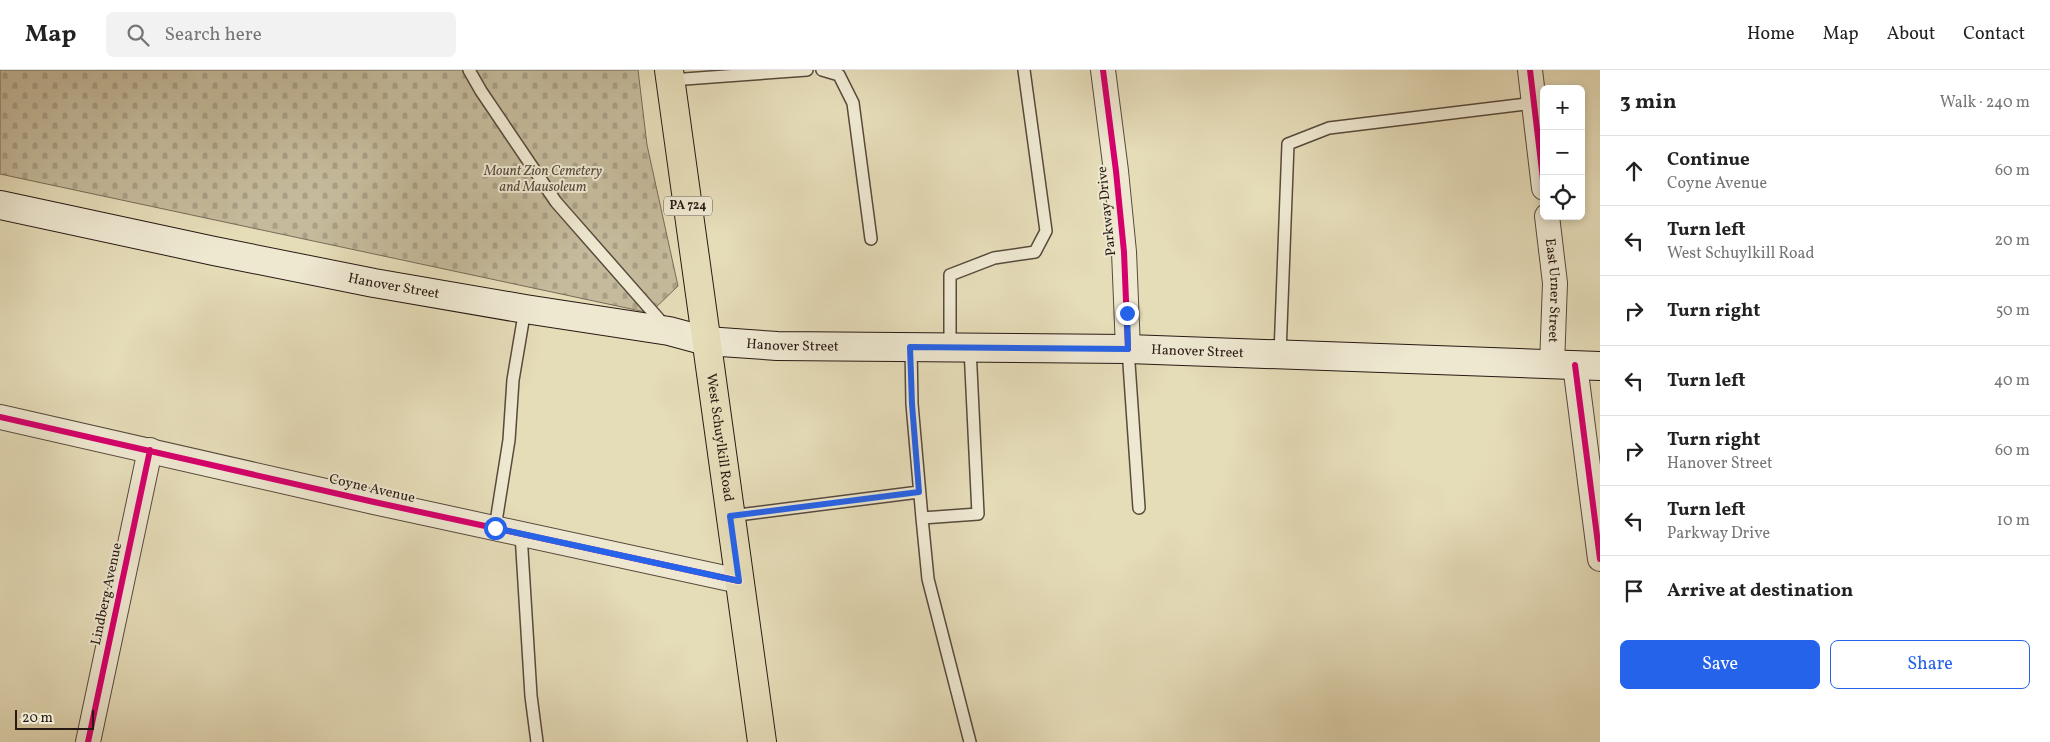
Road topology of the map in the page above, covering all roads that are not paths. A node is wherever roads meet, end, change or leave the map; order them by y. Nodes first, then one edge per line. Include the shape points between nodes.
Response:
1 (469, 70) edge
2 (808, 70) edge
3 (822, 70) edge
4 (1024, 70) edge
5 (1103, 70) edge
6 (1530, 70) edge
7 (670, 75) edge
8 (1534, 103) junction
9 (1542, 175) edge
10 (0, 205) edge
11 (1547, 220) edge
12 (872, 239) dead end
13 (525, 309) junction
14 (669, 331) junction
15 (706, 341) junction
16 (910, 347) junction
17 (960, 347) junction
18 (1128, 349) junction
19 (1280, 355) junction
20 (1575, 366) edge
21 (0, 417) edge
22 (150, 450) junction
23 (919, 492) junction
24 (1139, 508) dead end
25 (730, 516) junction
26 (922, 518) junction
27 (495, 528) junction
28 (521, 534) junction
29 (1600, 559) edge
30 (739, 581) junction
31 (88, 742) edge
32 (537, 742) edge
33 (762, 742) edge
34 (970, 742) edge

1 - 14 lane via 556,202
2 - 7 lane
3 - 12 lane via 840,75 853,103
4 - 17 lane via 1046,231 1035,252 994,258 950,275
5 - 18 street, Parkway Drive via 1124,252
6 - 8 street
7 - 15 main road, PA 724
8 - 9 street
8 - 19 lane via 1329,128 1288,144
10 - 13 main road, Hanover Street via 252,259
11 - 20 street, East Urner Street via 1555,282
13 - 14 main road, Hanover Street
13 - 27 lane
14 - 15 main road, Hanover Street
15 - 16 main road, Hanover Street via 777,346
15 - 25 main road, West Schuylkill Road / PA 724
16 - 17 main road, Hanover Street
16 - 23 lane
17 - 18 main road, Hanover Street
17 - 26 lane via 978,514
18 - 19 main road, Hanover Street
18 - 24 lane
19 - 20 main road, Hanover Street
20 - 29 street, East Urner Street
21 - 22 street, Coyne Avenue
22 - 27 street, Coyne Avenue
22 - 31 street, Lindberg Avenue
23 - 25 lane
23 - 26 lane
25 - 30 main road, West Schuylkill Road / PA 724
26 - 34 lane via 928,579
27 - 28 street, Coyne Avenue
28 - 30 street, Coyne Avenue
28 - 32 lane
30 - 33 main road, West Schuylkill Road / PA 724

